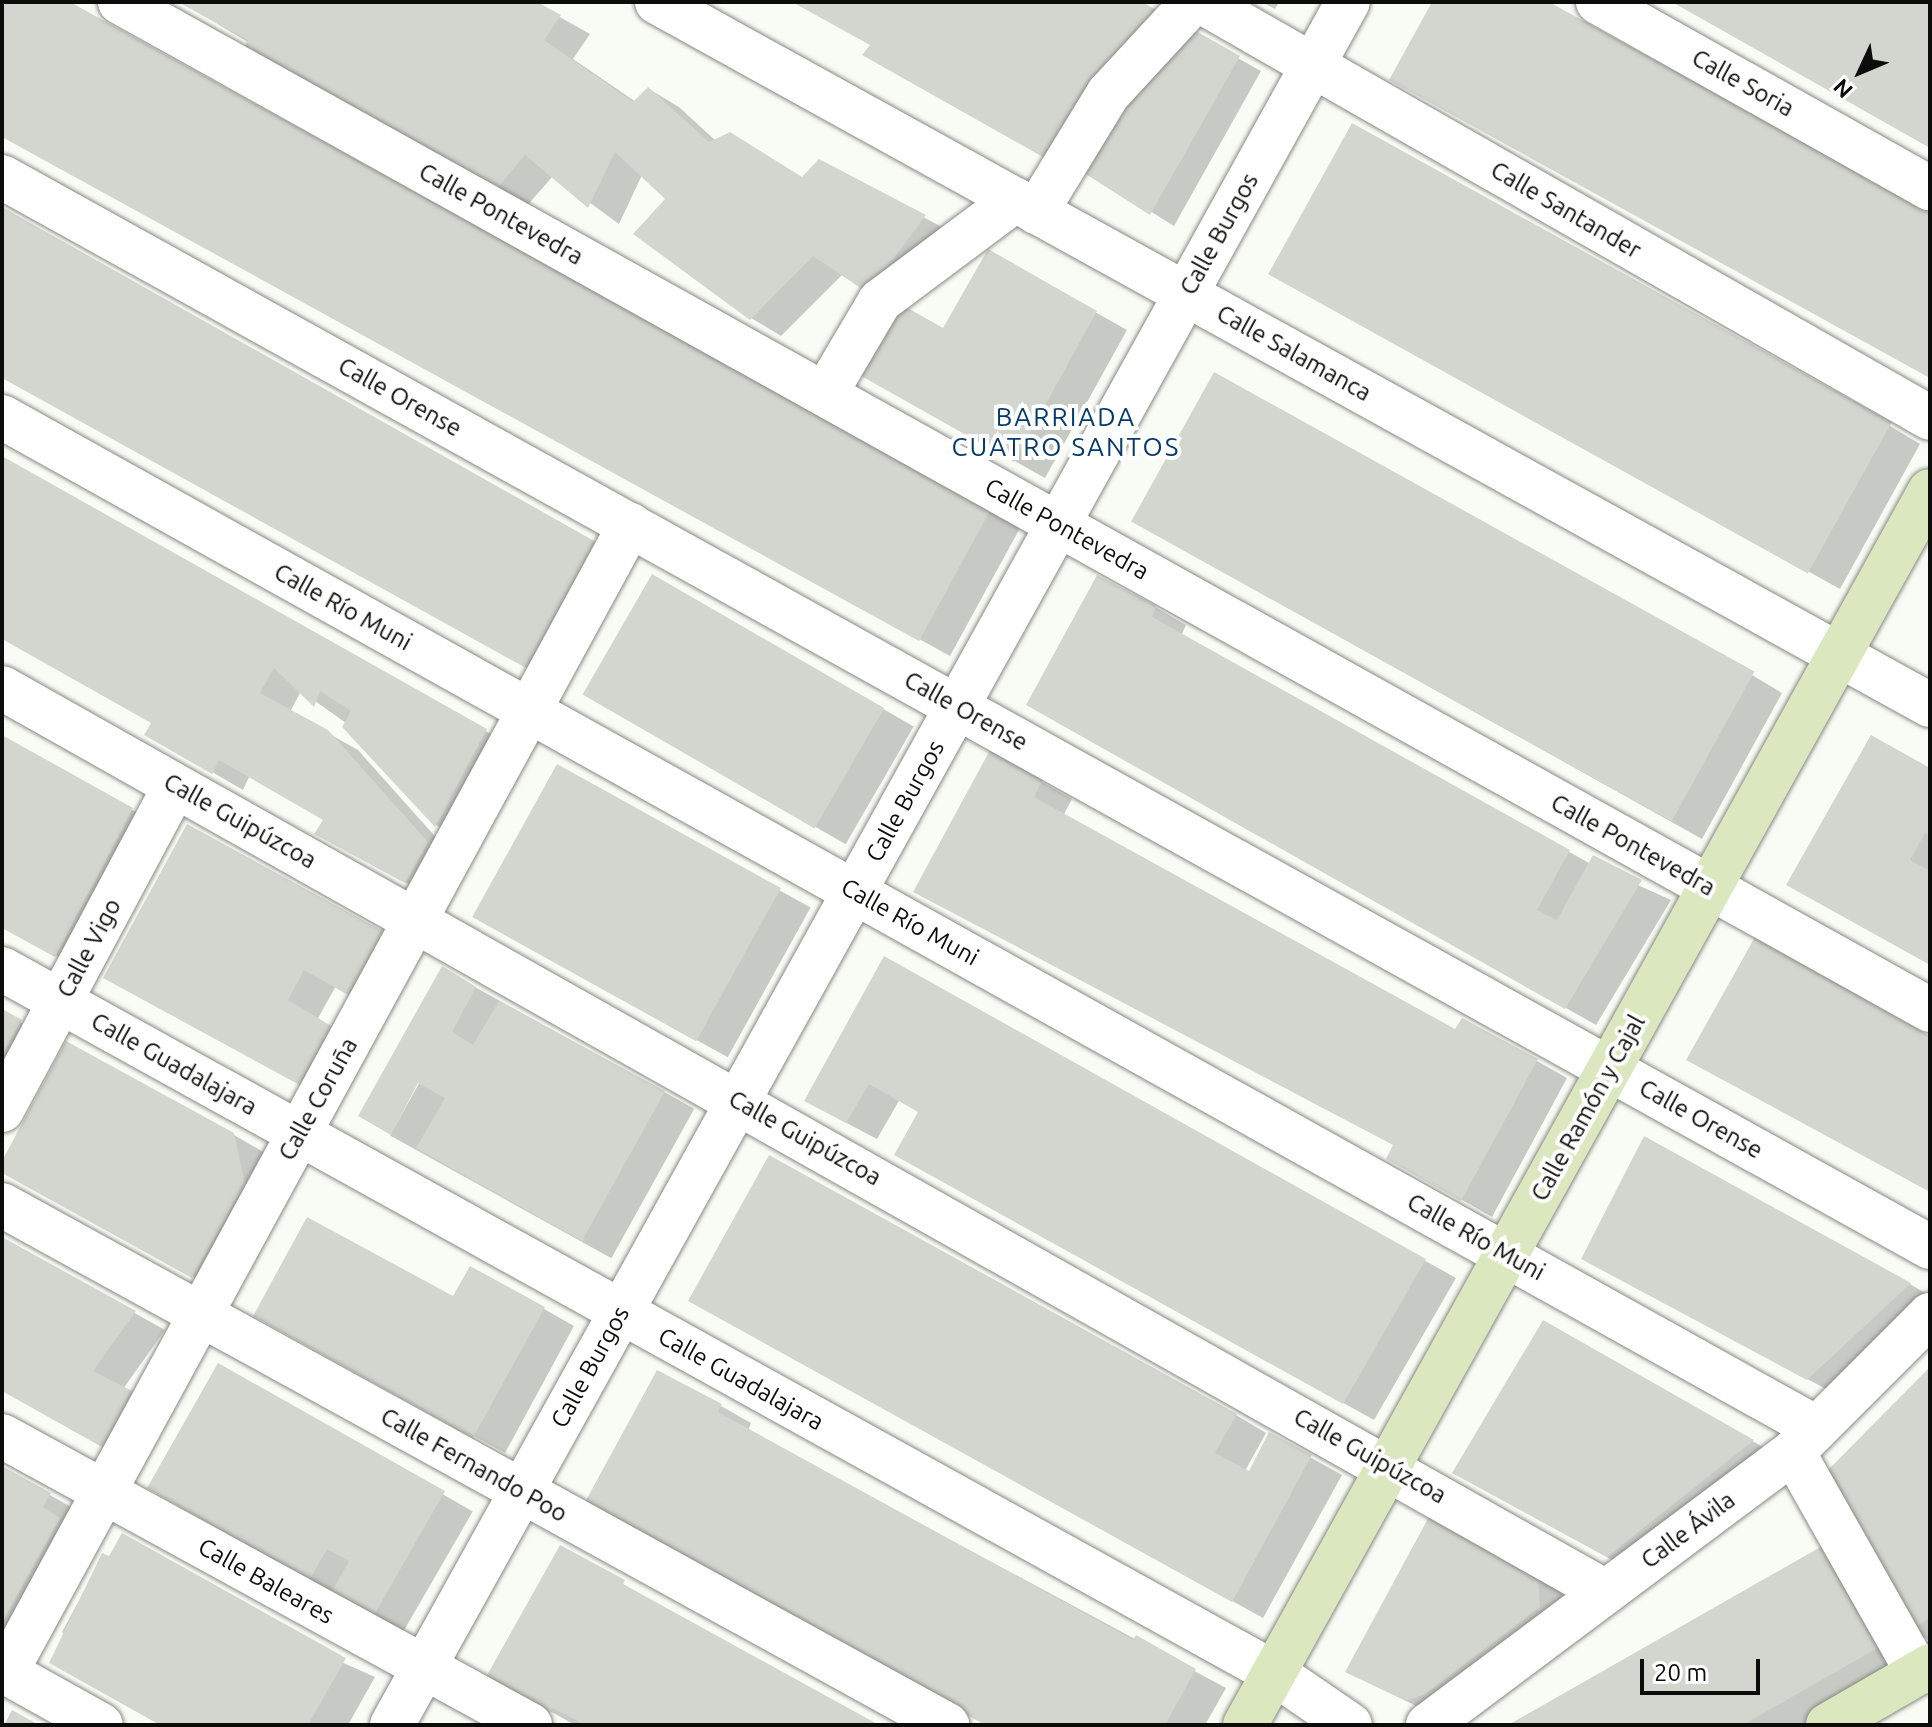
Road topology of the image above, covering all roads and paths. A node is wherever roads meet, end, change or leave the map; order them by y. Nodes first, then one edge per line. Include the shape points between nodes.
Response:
1 (120, 2) edge
2 (657, 2) edge
3 (1193, 2) edge
4 (1202, 2) edge
5 (1348, 2) edge
6 (1598, 2) edge
7 (1313, 65) junction
8 (2, 177) edge
9 (1930, 188) edge
10 (1025, 206) junction
11 (1186, 294) junction
12 (825, 394) junction
13 (2, 417) edge
14 (1930, 418) edge
15 (1930, 491) edge
16 (1058, 524) junction
17 (630, 525) junction
18 (1839, 655) junction
19 (2, 688) edge
20 (1930, 705) edge
21 (957, 706) junction
22 (529, 711) junction
23 (175, 786) junction
24 (1710, 888) junction
25 (854, 891) junction
26 (416, 918) junction
27 (2, 969) edge
28 (60, 1001) junction
29 (1930, 1010) edge
30 (1610, 1068) junction
31 (738, 1100) junction
32 (2, 1110) edge
33 (299, 1133) junction
34 (2, 1205) edge
35 (1930, 1247) edge
36 (1507, 1254) junction
37 (620, 1312) junction
38 (201, 1314) junction
39 (1930, 1315) edge
40 (2, 1436) edge
41 (1804, 1440) junction
42 (1389, 1466) junction
43 (522, 1491) junction
44 (104, 1492) junction
45 (1606, 1592) junction
46 (424, 1667) junction
47 (1924, 1669) edge
48 (4, 1671) edge
49 (1274, 1673) junction
50 (1831, 1724) edge
51 (101, 1725) edge
52 (392, 1725) edge
53 (530, 1725) edge
54 (947, 1725) edge
55 (1245, 1725) edge
56 (1350, 1725) edge
57 (1428, 1725) edge

1 - 12 street, Calle Pontevedra
2 - 10 street, Calle Salamanca
3 - 10 street via 1108,94
4 - 7 street, Calle Santander
5 - 7 street, Calle Burgos
6 - 9 street, Calle Soria
7 - 11 street, Calle Burgos
7 - 14 street, Calle Santander
8 - 17 street, Calle Orense
10 - 11 street, Calle Salamanca
10 - 12 street via 880,301
11 - 16 street, Calle Burgos
11 - 18 street, Calle Salamanca
12 - 16 street, Calle Pontevedra
13 - 22 street, Calle Río Muni
15 - 18 main road, Calle Ramón y Cajal
16 - 21 street, Calle Burgos
16 - 24 street, Calle Pontevedra
17 - 21 street, Calle Orense
17 - 22 street, Calle Coruña
18 - 20 street, Calle Salamanca
18 - 24 main road, Calle Ramón y Cajal
19 - 23 street, Calle Guipúzcoa
21 - 25 street, Calle Burgos
21 - 30 street, Calle Orense
22 - 25 street, Calle Río Muni
22 - 26 street, Calle Coruña
23 - 26 street, Calle Guipúzcoa
23 - 28 street, Calle Vigo
24 - 29 street, Calle Pontevedra
24 - 30 main road, Calle Ramón y Cajal
25 - 31 street, Calle Burgos
25 - 36 street, Calle Río Muni
26 - 31 street, Calle Guipúzcoa
26 - 33 street, Calle Coruña
27 - 28 street, Calle Guadalajara
28 - 32 street, Calle Vigo
28 - 33 street, Calle Guadalajara
30 - 35 street, Calle Orense
30 - 36 main road, Calle Ramón y Cajal
31 - 37 street, Calle Burgos
31 - 42 street, Calle Guipúzcoa
33 - 37 street, Calle Guadalajara
33 - 38 street, Calle Coruña
34 - 38 street, Calle Fernando Poo
36 - 41 street, Calle Río Muni
36 - 42 main road, Calle Ramón y Cajal
37 - 43 street, Calle Burgos
37 - 49 street, Calle Guadalajara
38 - 43 street, Calle Fernando Poo
38 - 44 street, Calle Coruña
39 - 41 street, Calle Ávila
40 - 44 street, Calle Baleares
41 - 45 street, Calle Ávila
41 - 47 street
42 - 45 street, Calle Guipúzcoa
42 - 49 main road, Calle Ramón y Cajal
43 - 46 street, Calle Burgos
43 - 54 street, Calle Fernando Poo
44 - 46 street, Calle Baleares
44 - 48 street, Calle Coruña
45 - 57 street, Calle Ávila
46 - 52 street, Calle Burgos
46 - 53 street, Calle Baleares
47 - 50 main road
48 - 51 street
49 - 55 main road, Calle Ramón y Cajal
49 - 56 street, Calle Guadalajara

